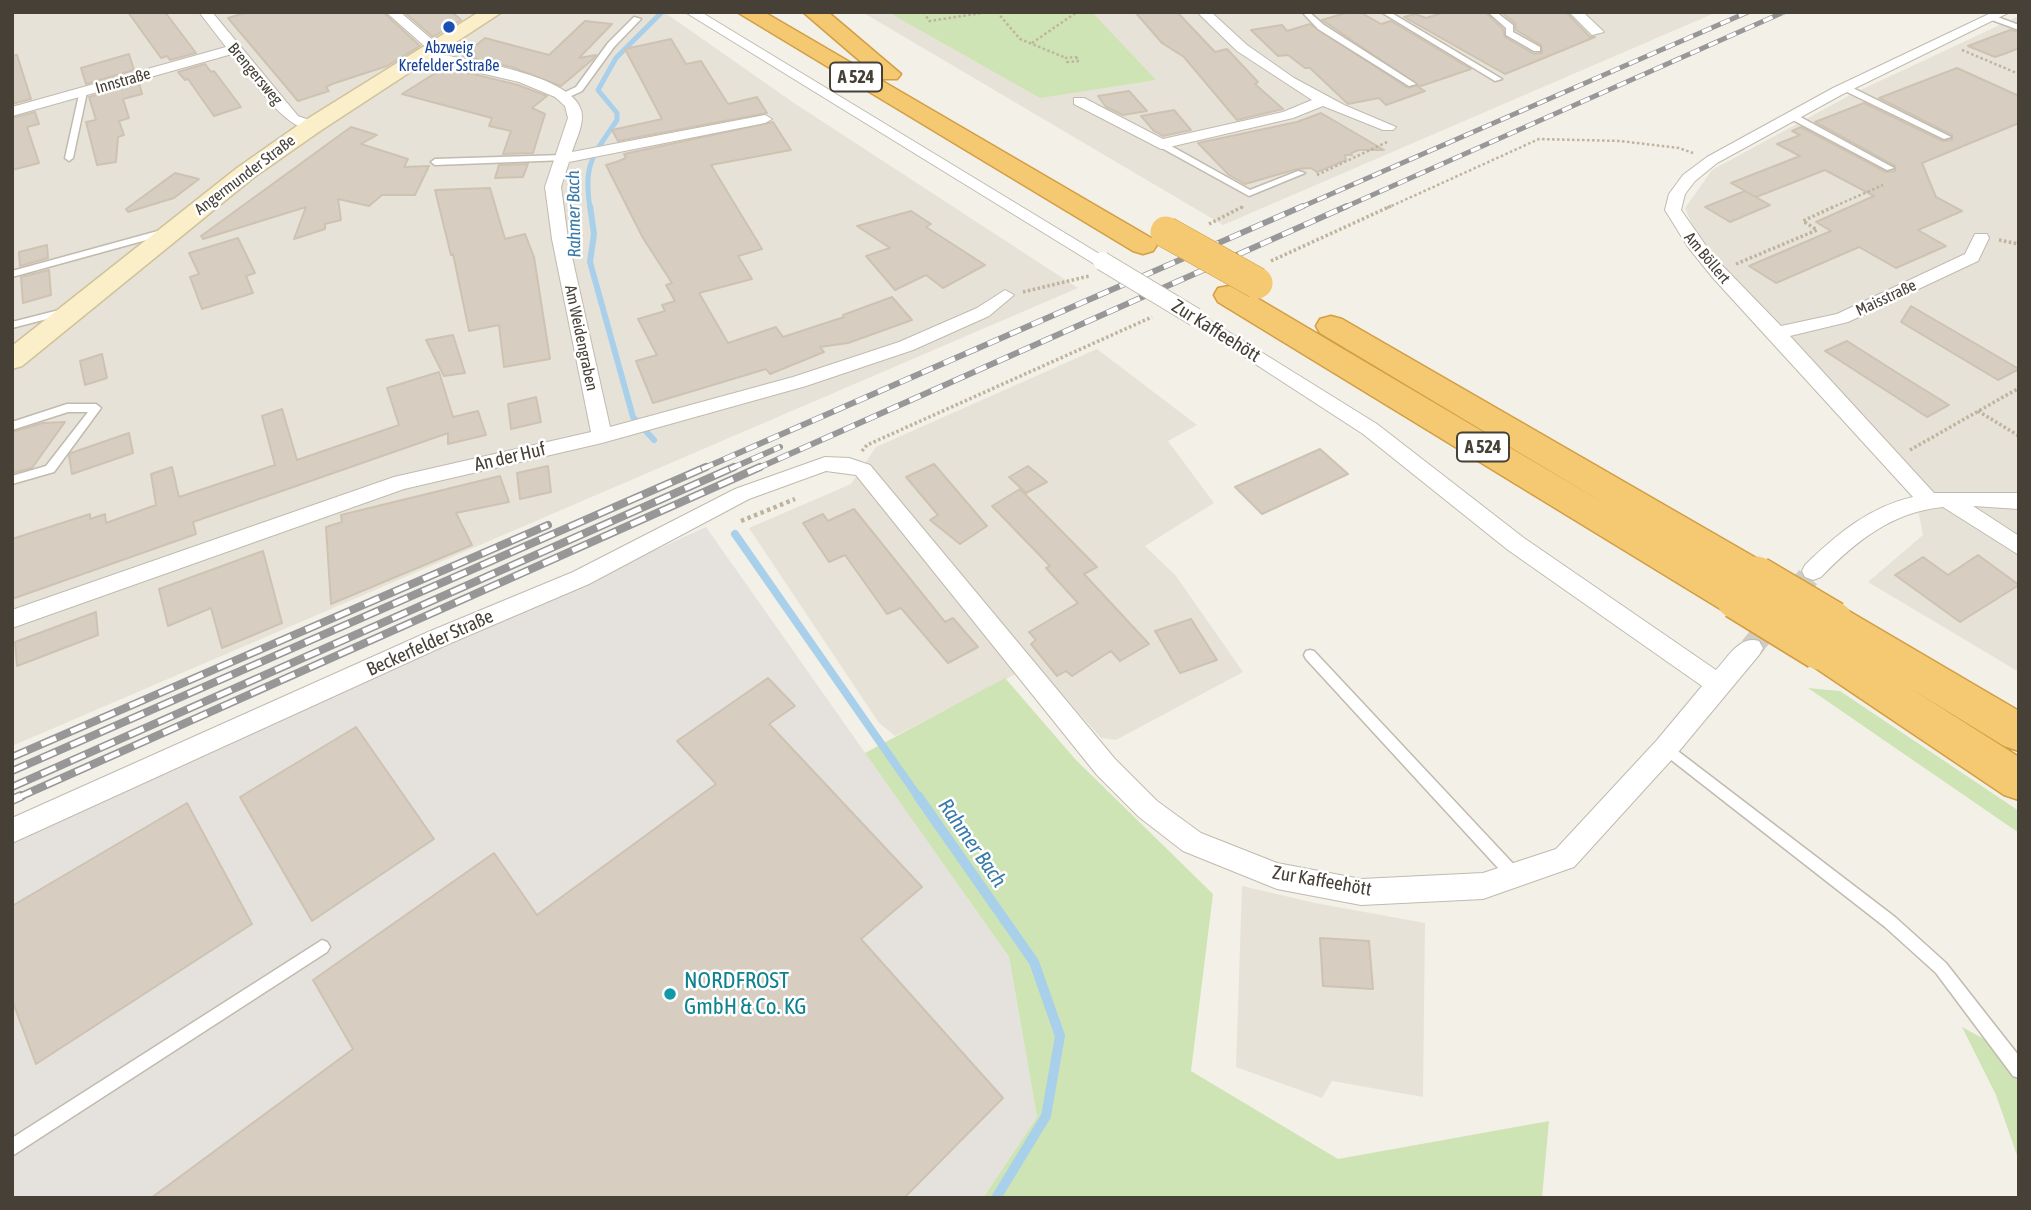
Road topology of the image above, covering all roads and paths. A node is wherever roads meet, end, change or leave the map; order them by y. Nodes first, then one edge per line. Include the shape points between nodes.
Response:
1 (205, 12) edge
2 (393, 12) edge
3 (691, 12) edge
4 (748, 12) edge
5 (783, 12) edge
6 (814, 12) edge
7 (924, 12) edge
8 (989, 12) edge
9 (997, 12) edge
10 (1077, 12) edge
11 (1203, 12) edge
12 (1305, 12) edge
13 (1384, 12) edge
14 (1491, 12) edge
15 (1575, 12) edge
16 (479, 15) edge
17 (1998, 15) edge
18 (637, 19) dead end
19 (2019, 28) edge
20 (1597, 32) dead end
21 (1940, 41) junction
22 (1031, 44) junction
23 (234, 49) junction
24 (1537, 49) dead end
25 (428, 52) junction
26 (1066, 58) dead end
27 (889, 74) junction
28 (2019, 74) edge
29 (1497, 79) dead end
30 (1412, 84) dead end
31 (1846, 88) junction
32 (83, 92) junction
33 (564, 96) junction
34 (1079, 101) dead end
35 (1322, 101) junction
36 (12, 112) edge
37 (1792, 117) junction
38 (765, 119) dead end
39 (312, 126) junction
40 (1388, 127) dead end
41 (1947, 137) dead end
42 (1161, 144) junction
43 (604, 152) joint
44 (69, 158) dead end
45 (570, 158) junction
46 (435, 162) dead end
47 (1890, 168) dead end
48 (1301, 173) dead end
49 (1883, 185) dead end
50 (172, 230) junction
51 (1982, 237) dead end
52 (1154, 238) junction
53 (1102, 261) joint
54 (1716, 272) junction
55 (12, 274) edge
56 (1005, 295) dead end
57 (74, 309) junction
58 (12, 325) edge
59 (1776, 332) junction
60 (12, 360) edge
61 (2019, 388) edge
62 (1978, 411) junction
63 (12, 426) edge
64 (602, 436) junction
65 (2019, 436) edge
66 (1892, 460) junction
67 (849, 465) joint
68 (12, 480) edge
69 (1937, 499) junction
70 (2019, 501) edge
71 (2019, 547) edge
72 (1813, 571) tunnel mouth
73 (12, 619) edge
74 (1826, 636) junction
75 (1751, 648) tunnel mouth
76 (1310, 655) dead end
77 (1718, 684) junction
78 (2019, 733) edge
79 (1666, 748) junction
80 (2019, 781) edge
81 (12, 831) edge
82 (1515, 876) junction
83 (322, 947) dead end
84 (2019, 1070) edge
85 (12, 1148) edge

1 - 23 street, Brengersweg
2 - 25 street
3 - 53 street, Zur Kaffeehött
4 - 52 highway, A 524
5 - 27 highway, A 524
6 - 27 highway
7 - 8 path via 929,21
9 - 22 path via 1020,39
10 - 22 path
11 - 35 street via 1240,45
12 - 30 lane via 1321,27
13 - 29 lane
14 - 24 lane via 1510,27 1509,33
15 - 20 street
16 - 25 main road, Angermunder Straße
17 - 19 lane
17 - 21 street, Am Böllert
18 - 33 lane via 579,89
21 - 28 path
21 - 31 street, Am Böllert
22 - 26 path
23 - 32 street, Innstraße
23 - 39 street, Brengersweg via 293,120
25 - 33 street via 533,82
25 - 39 main road, Angermunder Straße
27 - 52 highway, A 524
31 - 37 street, Am Böllert
31 - 41 lane
32 - 36 street, Innstraße
32 - 44 lane
33 - 45 street, Am Weidengraben via 575,118
34 - 42 street
35 - 40 street via 1353,117
35 - 42 street via 1288,116
37 - 47 lane
37 - 54 street, Am Böllert via 1712,160 1677,194 1673,210 1688,239
38 - 43 street
39 - 50 main road, Angermunder Straße
42 - 48 lane via 1249,193
43 - 45 street
45 - 46 lane
45 - 64 street, Am Weidengraben via 553,187
49 - 54 path via 1803,221 1817,230
50 - 55 lane
50 - 57 main road, Angermunder Straße
51 - 59 street, Maisstraße via 1972,257 1842,318
52 - 74 highway, A 524, bridge
53 - 77 street, Zur Kaffeehött, bridge via 1370,429 1516,544
54 - 59 street, Am Böllert
56 - 64 street, An der Huf via 984,312 799,383
57 - 58 lane
57 - 60 main road, Angermunder Straße
59 - 66 street, Am Böllert
61 - 62 path
62 - 65 path
62 - 66 path
63 - 68 lane via 66,408 96,408 50,469
64 - 73 street, An der Huf via 401,482
66 - 69 street, Am Böllert
67 - 81 street, Beckerfelder Straße via 825,464 742,494 581,578
67 - 82 street, Zur Kaffeehött via 863,470 1106,767 1148,809 1192,842 1277,876 1362,892 1483,886
69 - 70 street
69 - 71 street
69 - 72 street via 1901,505 1840,541
74 - 78 highway, A 524
74 - 80 highway, A 524
75 - 77 street, Zur Kaffeehött
76 - 82 lane
77 - 79 street, Zur Kaffeehött
79 - 82 street, Zur Kaffeehött via 1565,858
79 - 84 lane via 1931,958
83 - 85 lane

